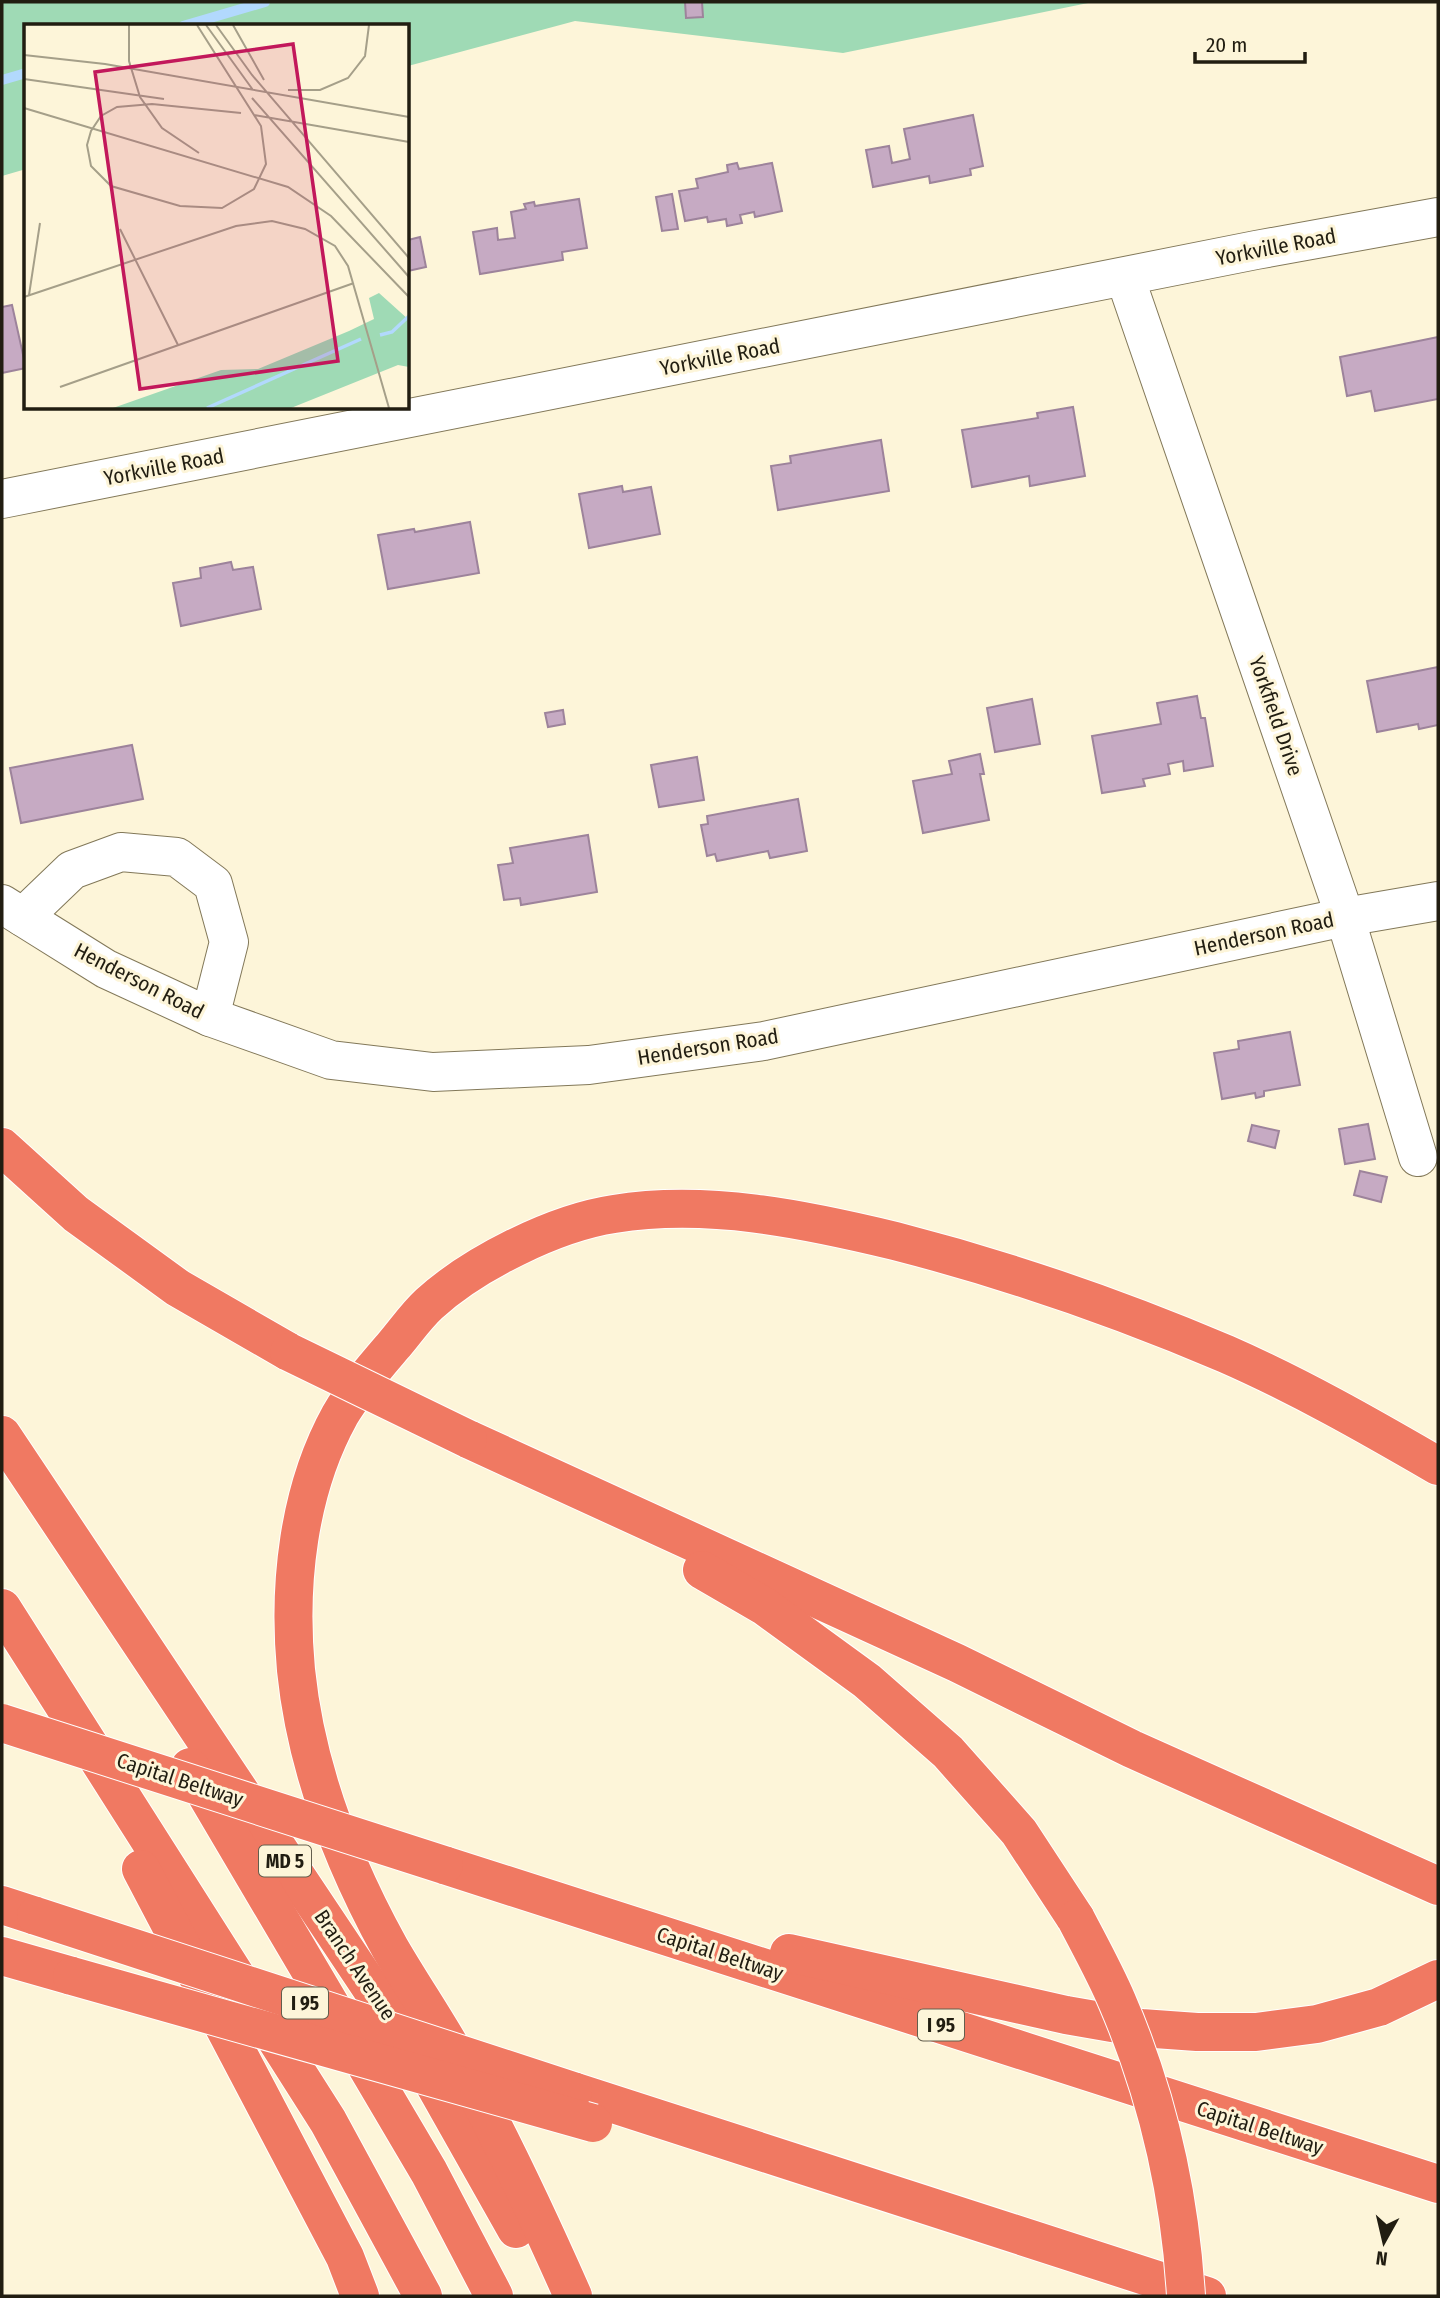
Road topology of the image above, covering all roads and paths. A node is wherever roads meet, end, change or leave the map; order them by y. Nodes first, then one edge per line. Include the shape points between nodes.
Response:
1 (1438, 217) edge
2 (1125, 277) junction
3 (2, 499) edge
4 (1438, 901) edge
5 (12, 911) edge
6 (1345, 917) junction
7 (210, 1017) junction
8 (2, 1147) edge
9 (1419, 1157) dead end
10 (2, 1435) edge
11 (468, 1439) junction
12 (2, 1448) edge
13 (1438, 1466) edge
14 (7, 1617) edge
15 (2, 1723) edge
16 (444, 1865) junction
17 (1430, 1882) edge
18 (19, 1911) edge
19 (2, 1956) edge
20 (1438, 1979) edge
21 (1438, 2185) edge
22 (360, 2296) edge
23 (423, 2296) edge
24 (494, 2296) edge
25 (551, 2296) edge
26 (573, 2296) edge
27 (1186, 2296) edge
28 (1201, 2296) edge
29 (1207, 2296) edge

1 - 2 street, Yorkville Road
2 - 3 street, Yorkville Road
2 - 6 street, Yorkfield Drive
4 - 6 street, Henderson Road
5 - 7 street, Henderson Road via 106,969
5 - 7 street via 72,870 121,852 177,857 213,884 229,942
6 - 7 street, Henderson Road via 764,1041 589,1065 433,1072 331,1060
6 - 9 street, Yorkfield Drive
8 - 11 highway, bridge via 76,1214 178,1288 289,1352
10 - 25 highway, Branch Avenue / MD 5 via 429,2075
11 - 17 highway via 957,1663 1132,1749
11 - 27 highway, bridge via 764,1606 867,1681 948,1752 1019,1832 1076,1919 1116,2000 1146,2078 1170,2167 1183,2242
12 - 24 highway via 429,2172
13 - 26 highway via 1229,1355 1093,1301 969,1260 838,1227 674,1207 609,1214 545,1234 484,1263 428,1305 341,1412 313,1475 300,1534 296,1669 309,1751 348,1867 458,2061
14 - 22 highway via 345,2257
14 - 23 highway via 328,2121
15 - 16 highway, Capital Beltway / I 95, bridge
16 - 20 highway via 757,1945 1141,2028 1256,2032 1317,2024 1379,2007
16 - 21 highway, Capital Beltway / I 95
18 - 29 highway, I 95, bridge
19 - 28 highway, bridge

